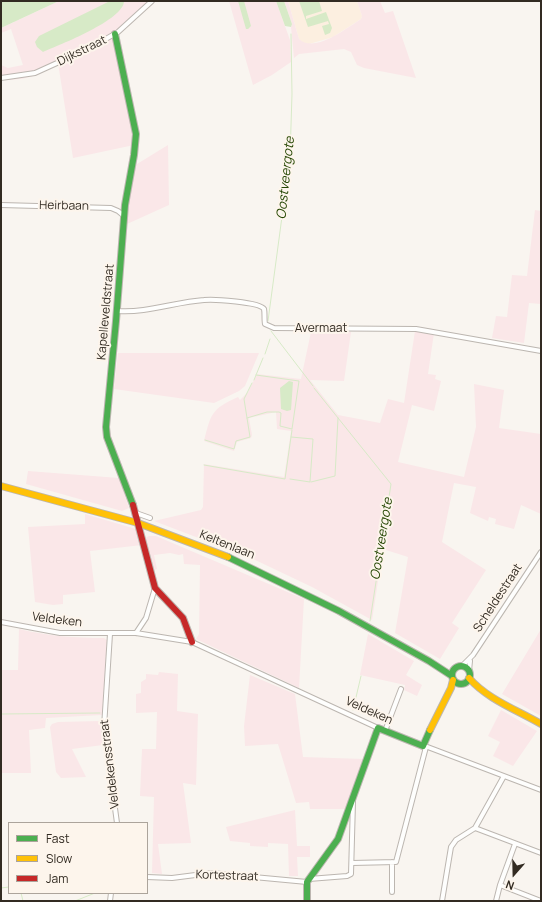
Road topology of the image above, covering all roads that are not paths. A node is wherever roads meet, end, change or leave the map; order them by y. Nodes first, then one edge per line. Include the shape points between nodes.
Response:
1 (152, 1) edge
2 (115, 34) junction
3 (1, 78) edge
4 (1, 205) edge
5 (124, 216) junction
6 (118, 311) junction
7 (541, 351) edge
8 (1, 486) edge
9 (136, 513) junction
10 (150, 518) dead end
11 (138, 523) junction
12 (541, 552) edge
13 (155, 588) junction
14 (1, 622) edge
15 (136, 633) junction
16 (110, 634) junction
17 (192, 642) junction
18 (473, 655) junction
19 (429, 661) junction
20 (462, 666) junction
21 (455, 668) junction
22 (469, 674) junction
23 (452, 678) junction
24 (461, 684) junction
25 (401, 689) dead end
26 (485, 692) junction
27 (447, 696) junction
28 (541, 724) edge
29 (378, 728) junction
30 (385, 731) junction
31 (424, 746) junction
32 (504, 776) junction
33 (541, 790) edge
34 (353, 799) junction
35 (117, 822) edge
36 (475, 828) junction
37 (515, 844) junction
38 (541, 853) edge
39 (392, 862) junction
40 (352, 863) junction
41 (148, 876) edge
42 (307, 880) junction
43 (500, 885) junction
44 (392, 892) dead end
45 (307, 901) edge
46 (442, 901) edge
47 (496, 901) edge
48 (541, 901) edge

1 - 2 street, Dijkstraat
2 - 3 street, Dijkstraat via 35,73
2 - 5 street, Kapelleveldstraat via 136,134 135,157
4 - 5 street, Heirbaan via 111,208
5 - 6 street, Kapelleveldstraat
6 - 7 street, Avermaat via 141,311 204,300 241,302 262,307 265,324 274,328 416,329
6 - 9 street, Kapelleveldstraat via 106,427
8 - 11 street, Keltenlaan
9 - 10 street
9 - 11 street, Kapelleveldstraat
11 - 13 street, Kapelleveldstraat
11 - 19 street, Keltenlaan via 264,573 339,610
12 - 18 street, Scheldestraat
13 - 15 street via 146,618
13 - 17 street via 183,618
14 - 16 street, Veldeken via 60,633
15 - 16 street, Veldeken
15 - 17 street, Veldeken
16 - 35 street, Veldekensstraat via 104,727
17 - 29 street, Veldeken
18 - 20 street, Scheldestraat
18 - 22 street, Scheldestraat via 469,664
19 - 21 street, Keltenlaan
19 - 23 street, Keltenlaan
20 - 21 street, Keltenlaan
20 - 22 street, Keltenlaan
21 - 23 street
22 - 24 street
22 - 26 street, Keltenlaan via 476,686
23 - 24 street, Keltenlaan
23 - 27 street
24 - 26 street, Keltenlaan
24 - 27 street
25 - 30 street
26 - 28 street, Keltenlaan
27 - 31 street via 436,715
29 - 30 street, Veldeken
29 - 34 street
30 - 31 street, Veldeken
31 - 32 street, Veldeken
31 - 39 street via 396,862
32 - 33 street, Veldeken
32 - 36 street
34 - 40 street
34 - 42 street via 336,844
36 - 37 street
36 - 46 street via 456,840 451,847
37 - 38 street
37 - 43 street
39 - 40 street
39 - 44 street
40 - 42 street, Kortestraat via 351,874 347,876
41 - 42 street, Kortestraat via 172,878 211,873
42 - 45 street
43 - 47 street
43 - 48 street

